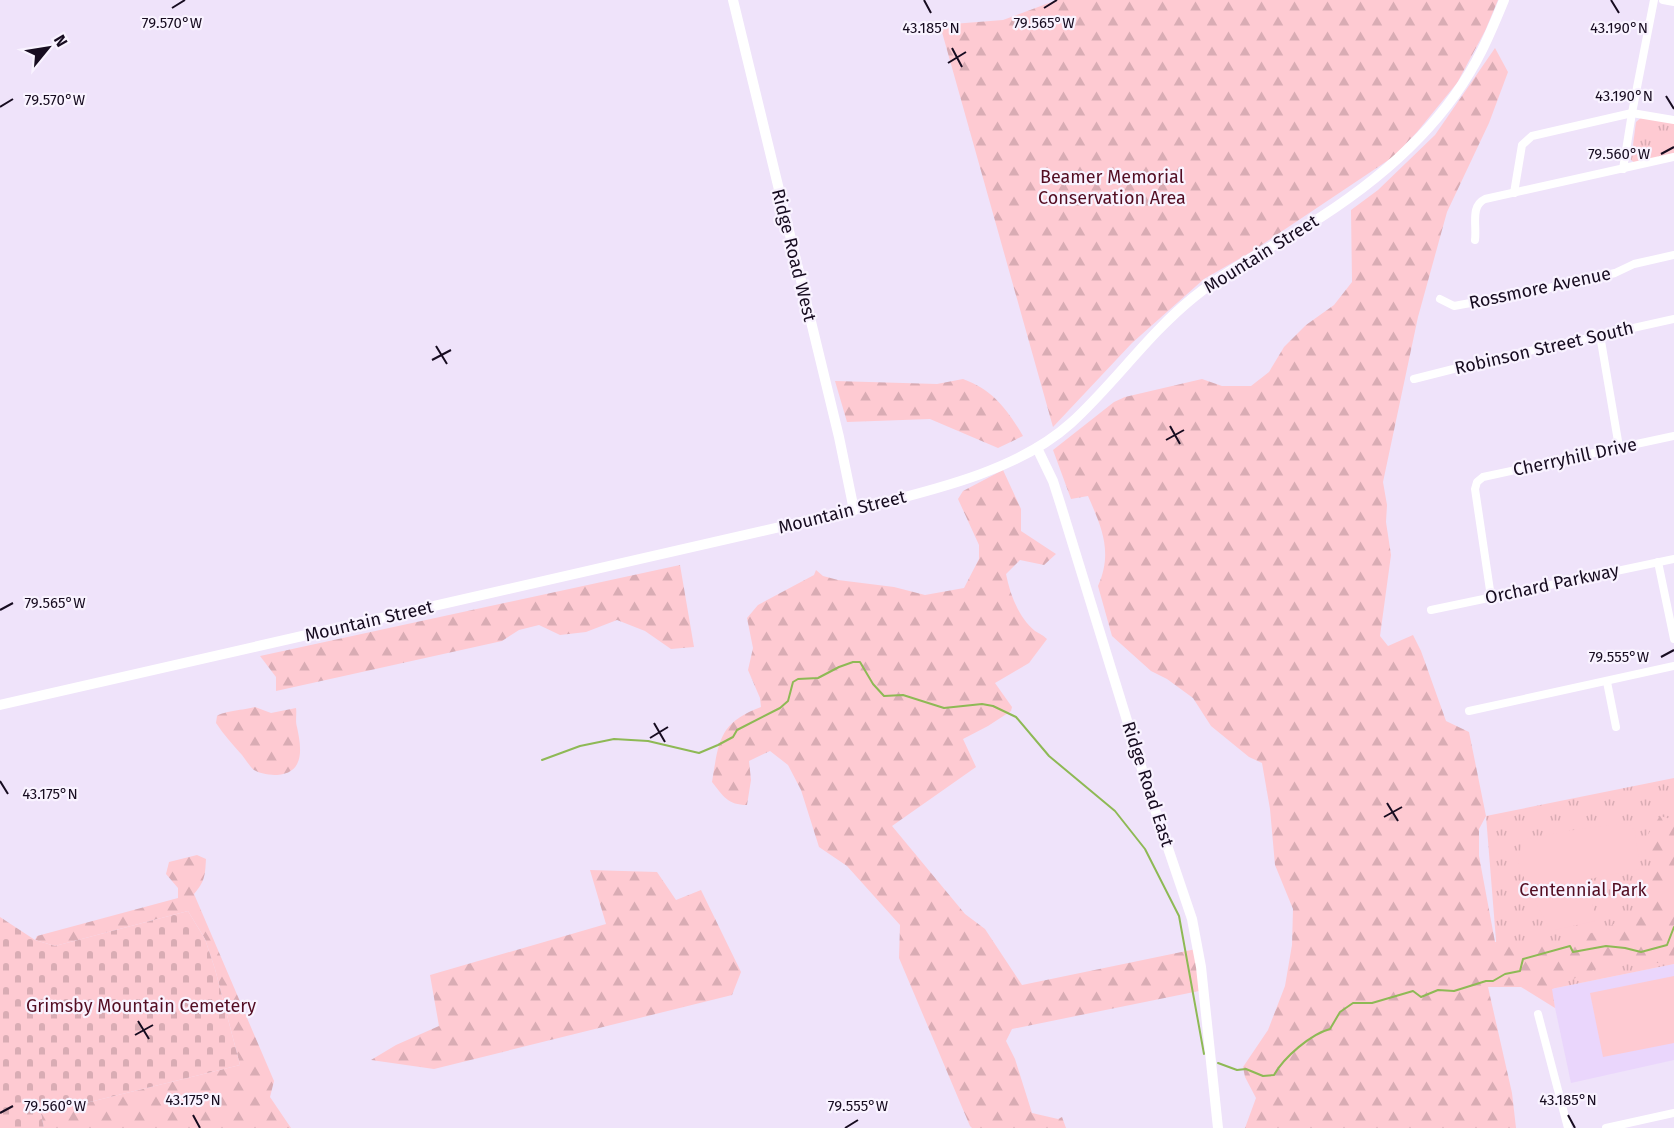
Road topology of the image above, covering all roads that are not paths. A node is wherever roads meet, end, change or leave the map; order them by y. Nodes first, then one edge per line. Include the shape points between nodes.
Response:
1 (733, 0) edge
2 (1504, 0) edge
3 (1654, 0) edge
4 (1663, 0) edge
5 (1674, 2) edge
6 (1632, 113) junction
7 (1674, 120) edge
8 (1674, 157) edge
9 (1623, 169) junction
10 (1514, 192) junction
11 (1475, 240) dead end
12 (1674, 255) edge
13 (1440, 299) dead end
14 (1674, 319) edge
15 (1600, 335) junction
16 (1414, 379) dead end
17 (1674, 436) edge
18 (1619, 447) junction
19 (1037, 448) junction
20 (854, 510) junction
21 (1674, 559) edge
22 (1658, 562) junction
23 (1491, 597) junction
24 (1431, 610) dead end
25 (1674, 639) edge
26 (1674, 666) edge
27 (1607, 682) junction
28 (0, 705) edge
29 (1469, 711) dead end
30 (1616, 727) dead end
31 (1538, 1014) dead end
32 (1674, 1113) edge
33 (1218, 1128) edge
34 (1568, 1128) edge
35 (1606, 1128) edge

1 - 20 main road, Ridge Road West
2 - 19 main road, Mountain Street via 1482,51 1460,87 1406,152 1368,185 1193,298 1070,424
3 - 6 street
4 - 5 street
6 - 7 street
6 - 9 street
6 - 10 street via 1532,136 1522,145
8 - 9 street
9 - 10 street
10 - 11 street via 1479,202 1475,209
12 - 13 street, Rossmore Avenue via 1536,291 1454,306
14 - 15 street, Robinson Street South
15 - 16 street, Robinson Street South
15 - 18 street
17 - 18 street, Cherryhill Drive
18 - 23 street, Cherryhill Drive via 1483,477 1477,482
19 - 20 main road, Mountain Street via 953,483
19 - 33 main road, Ridge Road East via 1053,481 1192,919 1201,967
20 - 28 main road, Mountain Street
21 - 22 street, Orchard Parkway
22 - 23 street, Orchard Parkway
22 - 25 street
23 - 24 street, Orchard Parkway
26 - 27 street
27 - 29 street
27 - 30 street
31 - 34 street
32 - 35 street

